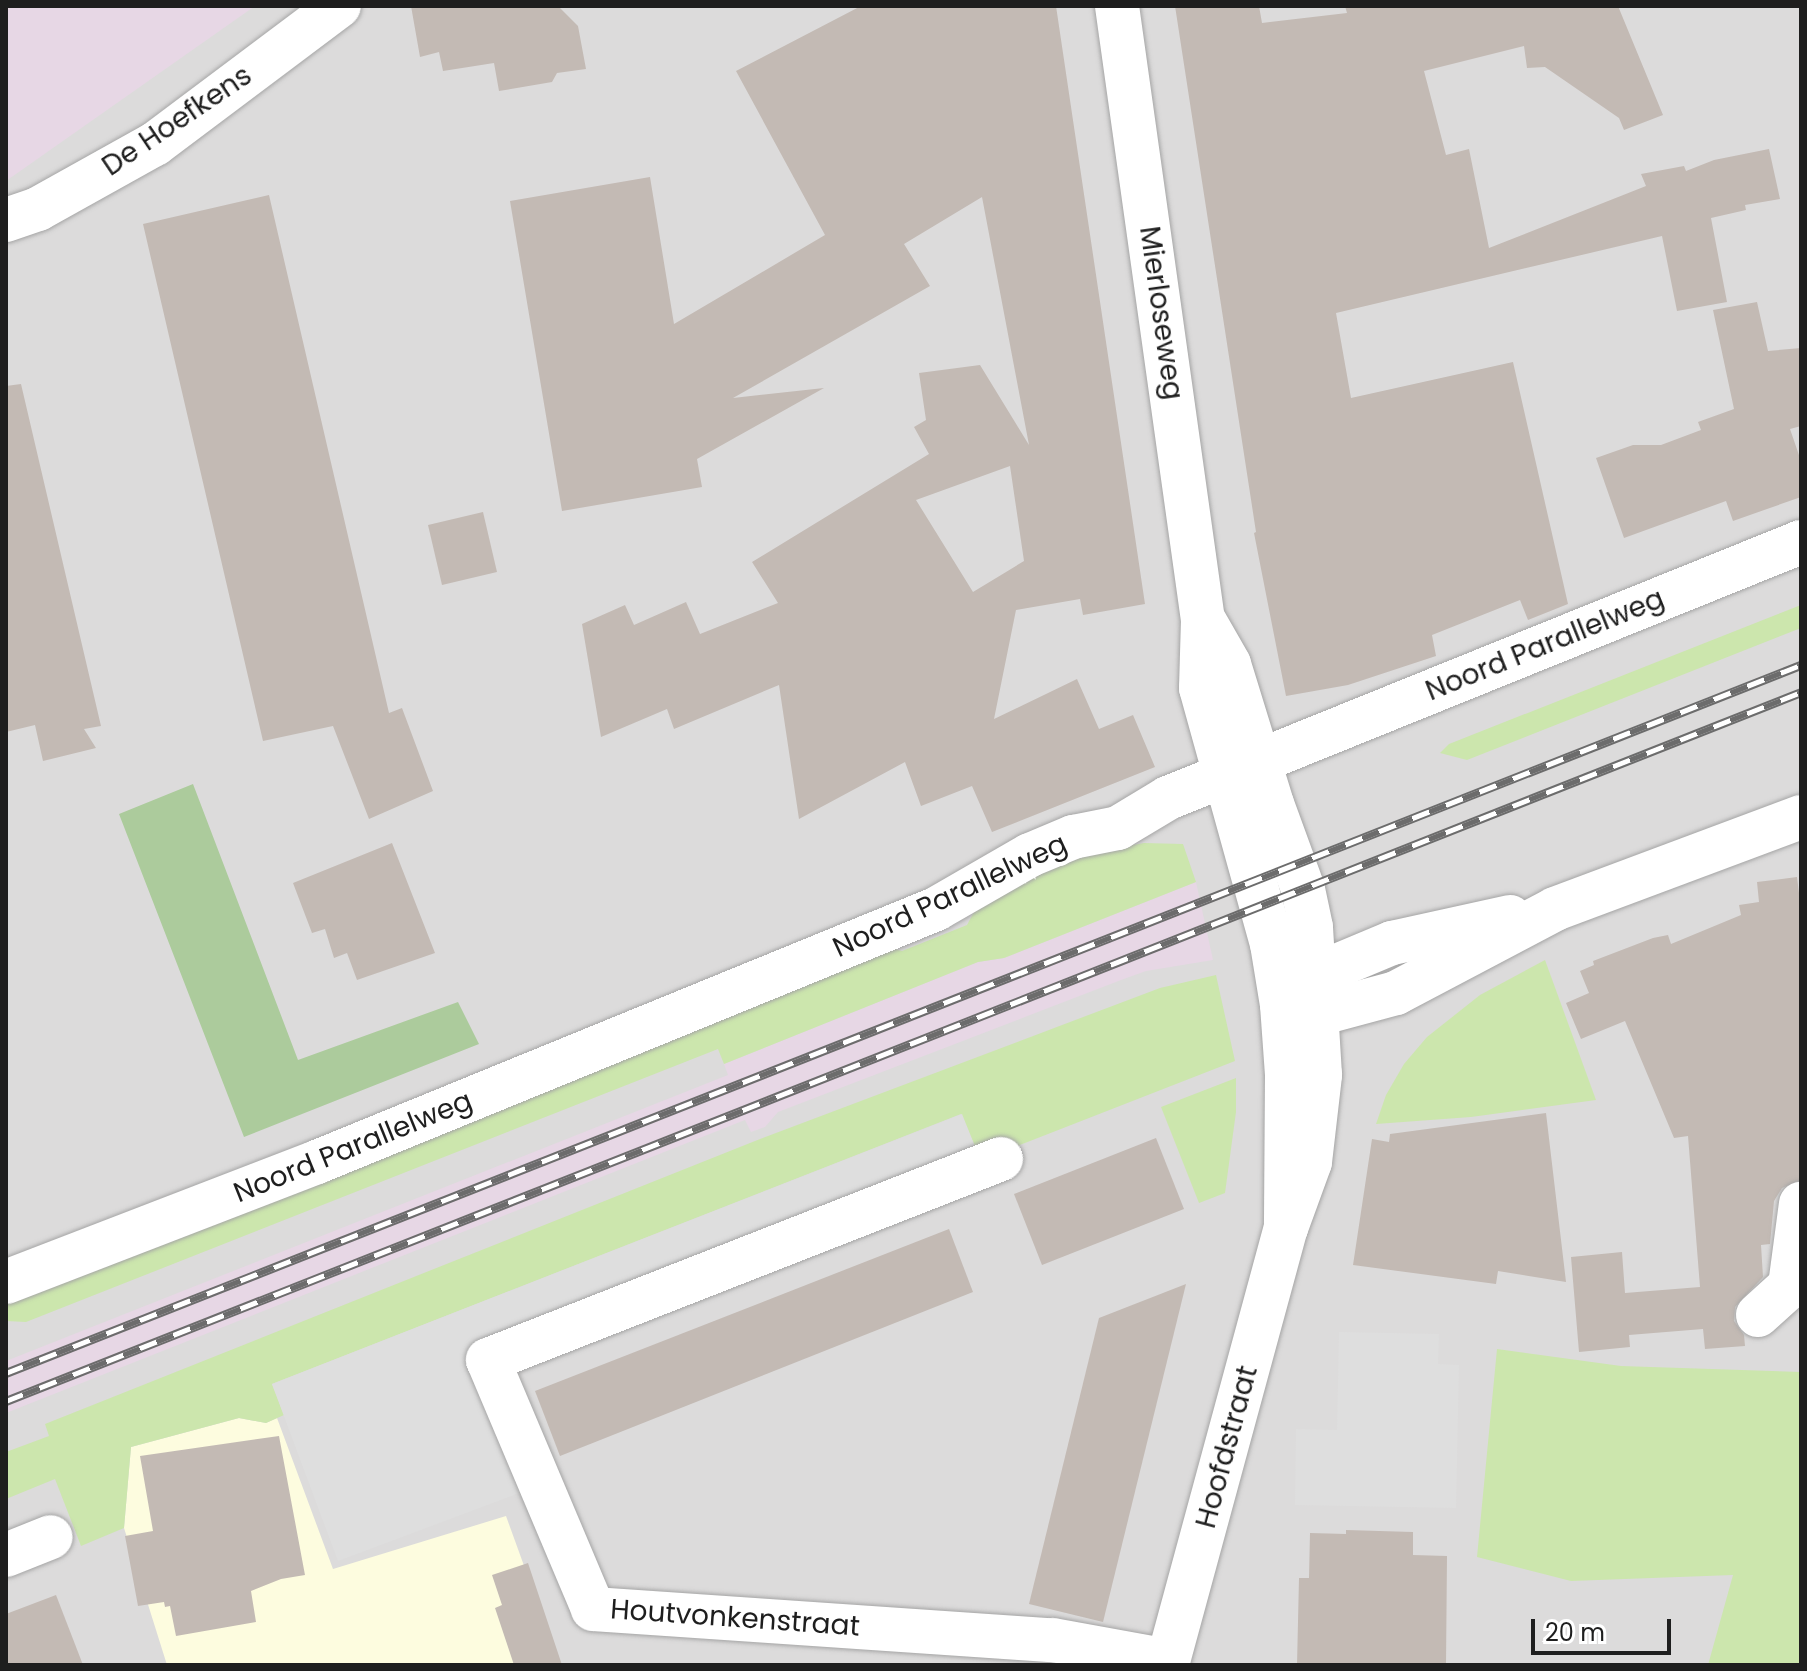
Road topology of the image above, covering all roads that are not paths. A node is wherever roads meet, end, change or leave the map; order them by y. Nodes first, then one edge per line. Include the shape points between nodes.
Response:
1 (339, 6) edge
2 (1117, 6) edge
3 (6, 220) edge
4 (1801, 542) edge
5 (1243, 769) junction
6 (1801, 817) edge
7 (1304, 998) junction
8 (1001, 1159) dead end
9 (1801, 1204) edge
10 (6, 1282) edge
11 (1758, 1315) dead end
12 (51, 1537) dead end
13 (6, 1555) edge
14 (1168, 1663) edge

1 - 3 street, De Hoefkens via 155,144 38,209
2 - 5 street, Mierloseweg via 1203,620 1201,688
4 - 5 street, Noord Parallelweg
5 - 7 street, Mierloseweg via 1272,944
5 - 10 street, Noord Parallelweg via 1168,798 1118,828 1073,837 1030,855 936,909 317,1162
6 - 7 street via 1555,909 1392,943
7 - 14 street, Hoofdstraat via 1287,1075 1286,1228
8 - 14 street, Houtvonkenstraat via 488,1360 593,1609 1053,1640
9 - 11 street via 1790,1286
12 - 13 street

